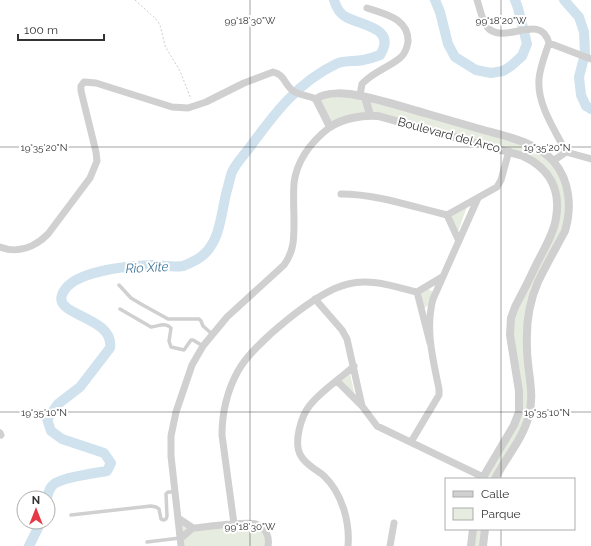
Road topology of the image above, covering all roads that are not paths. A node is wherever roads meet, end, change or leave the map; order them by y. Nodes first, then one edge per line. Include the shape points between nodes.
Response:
1 (477, 0) edge
2 (367, 8) dead end
3 (549, 43) junction
4 (591, 59) edge
5 (362, 96) junction
6 (316, 99) junction
7 (370, 115) junction
8 (330, 127) junction
9 (509, 151) junction
10 (566, 152) junction
11 (591, 159) edge
12 (553, 161) junction
13 (341, 194) dead end
14 (478, 198) junction
15 (446, 215) junction
16 (459, 241) junction
17 (0, 247) edge
18 (442, 276) junction
19 (119, 285) dead end
20 (417, 292) junction
21 (315, 299) junction
22 (120, 309) dead end
23 (212, 334) junction
24 (430, 343) junction
25 (202, 346) junction
26 (354, 366) junction
27 (337, 381) junction
28 (362, 406) junction
29 (411, 442) junction
30 (483, 478) edge
31 (496, 478) edge
32 (175, 492) junction
33 (71, 515) dead end
34 (178, 518) junction
35 (394, 523) dead end
36 (234, 524) junction
37 (193, 528) junction
38 (473, 530) edge
39 (485, 530) edge
40 (181, 538) junction
41 (147, 542) dead end
42 (181, 546) edge
43 (268, 546) edge
44 (348, 546) edge
45 (390, 546) edge
46 (471, 546) edge
47 (483, 546) edge

1 - 3 street via 486,25 490,29 501,33 542,30
2 - 5 street via 401,22 406,30 408,43 402,56 362,84
3 - 4 street
3 - 10 street via 540,73 539,90 544,109
5 - 6 street, Boulevard del Arco via 332,94
5 - 7 street
5 - 12 street, Boulevard del Arco via 512,138 545,154
6 - 8 street
6 - 17 street via 295,92 279,74 272,72 188,108 179,108 96,83 84,82 81,92 97,161 90,178 41,241 22,249
7 - 8 street, Boulevard del Arco via 338,122
7 - 9 street, Boulevard del Arco
8 - 23 street via 318,136 302,157 298,167 294,183 293,247 289,258
9 - 14 street via 498,184
9 - 30 street, Boulevard del Arco via 532,160 546,171 557,198 556,218 548,241 511,318 510,335 519,390 519,412
10 - 11 street
10 - 12 street
12 - 31 street, Boulevard del Arco via 564,179 569,213 564,231 538,283 531,304 526,347 531,390 529,415 523,434
13 - 15 street via 388,200
14 - 15 street
14 - 16 street
15 - 16 street
16 - 18 street
18 - 20 street
18 - 24 street via 431,307
19 - 23 lane via 146,308 168,319 199,319
20 - 21 street via 376,282 361,282 336,288
20 - 24 street
21 - 26 street via 345,334
21 - 36 street via 252,352 240,367 230,390 224,409 222,435
22 - 25 lane via 151,327 168,325 171,328 171,347 184,350 191,340
23 - 25 street
24 - 29 street via 439,395
25 - 32 street via 192,365 176,412 171,436
26 - 27 street
26 - 28 street
27 - 28 street
27 - 44 street via 308,408 298,436 298,444 301,457 326,478 340,499 347,522
28 - 29 street via 378,426
29 - 30 street
32 - 33 lane via 166,494 167,516 164,520 161,519 156,507 151,506
32 - 34 street
34 - 37 street
34 - 40 street
35 - 45 street
36 - 37 street
36 - 43 street via 254,523 261,526 268,537
37 - 40 street
38 - 46 street
39 - 47 street
40 - 41 lane
40 - 42 street

